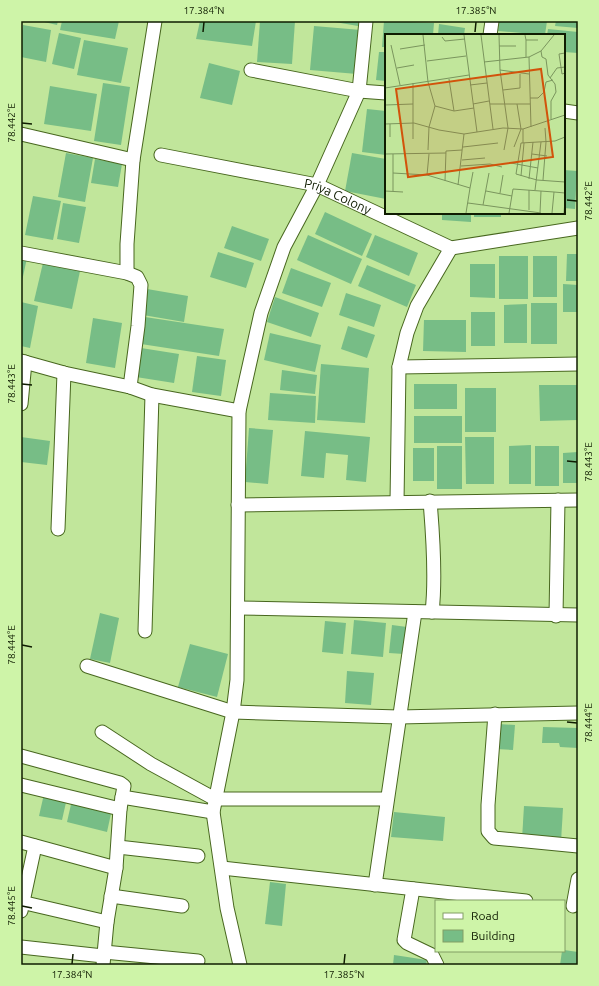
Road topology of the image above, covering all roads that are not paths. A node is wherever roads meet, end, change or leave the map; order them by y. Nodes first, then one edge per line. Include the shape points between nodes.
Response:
1 (155, 21) edge
2 (366, 21) edge
3 (492, 21) edge
4 (490, 34) edge
5 (251, 70) dead end
6 (359, 91) junction
7 (385, 93) edge
8 (565, 111) edge
9 (578, 113) edge
10 (21, 134) edge
11 (161, 155) dead end
12 (133, 160) junction
13 (317, 185) junction
14 (578, 228) edge
15 (451, 248) junction
16 (21, 253) edge
17 (127, 273) junction
18 (23, 361) edge
19 (578, 364) edge
20 (400, 367) junction
21 (64, 374) junction
22 (130, 387) junction
23 (152, 395) junction
24 (21, 404) edge
25 (239, 411) junction
26 (558, 500) junction
27 (578, 500) edge
28 (397, 502) junction
29 (430, 502) junction
30 (238, 505) junction
31 (58, 529) dead end
32 (238, 608) junction
33 (415, 612) junction
34 (432, 612) junction
35 (578, 615) edge
36 (556, 616) junction
37 (145, 631) dead end
38 (87, 666) dead end
39 (233, 712) junction
40 (578, 713) edge
41 (495, 714) junction
42 (399, 717) junction
43 (102, 732) dead end
44 (21, 756) edge
45 (21, 785) edge
46 (387, 798) junction
47 (121, 803) junction
48 (214, 805) junction
49 (21, 842) edge
50 (35, 846) junction
51 (578, 846) edge
52 (118, 847) junction
53 (198, 856) dead end
54 (116, 868) junction
55 (222, 868) junction
56 (578, 879) edge
57 (374, 885) junction
58 (413, 889) junction
59 (111, 896) junction
60 (517, 900) edge
61 (22, 905) edge
62 (182, 906) dead end
63 (572, 906) edge
64 (107, 922) junction
65 (21, 947) edge
66 (103, 958) edge
67 (198, 961) dead end
68 (240, 965) edge
69 (438, 965) edge

1 - 12 street
2 - 6 street
3 - 4 street
5 - 6 street
6 - 7 street
6 - 13 street
8 - 9 street
10 - 12 street
11 - 13 street, Priya Colony
12 - 17 street
13 - 15 street, Priya Colony
13 - 25 street via 284,248 261,313
14 - 15 street
15 - 20 street via 417,306 407,333
16 - 17 street
17 - 22 street via 137,277 141,286
18 - 21 street
18 - 24 street
19 - 20 street
20 - 28 street
21 - 22 street
21 - 31 street
22 - 23 street
23 - 25 street
23 - 37 street
25 - 30 street
26 - 27 street
26 - 29 street
26 - 36 street
28 - 29 street
28 - 30 street
29 - 34 street via 434,590
30 - 32 street
32 - 33 street
32 - 39 street via 237,680
33 - 34 street
33 - 42 street
34 - 36 street
35 - 36 street
38 - 39 street
39 - 42 street
39 - 48 street
40 - 41 street
41 - 42 street
41 - 51 street via 488,831 494,838
42 - 46 street
43 - 48 street
44 - 47 street via 120,783 124,786
45 - 47 street
46 - 48 street
46 - 57 street
47 - 48 street
47 - 52 street
48 - 55 street
49 - 50 street
50 - 54 street
50 - 61 street
52 - 53 street
52 - 54 street
54 - 59 street
55 - 57 street
55 - 68 street via 227,908
56 - 63 street
57 - 58 street
58 - 60 street
58 - 69 street via 404,940 432,955
59 - 62 street
59 - 64 street
61 - 64 street
64 - 66 street
65 - 66 street
66 - 67 street

